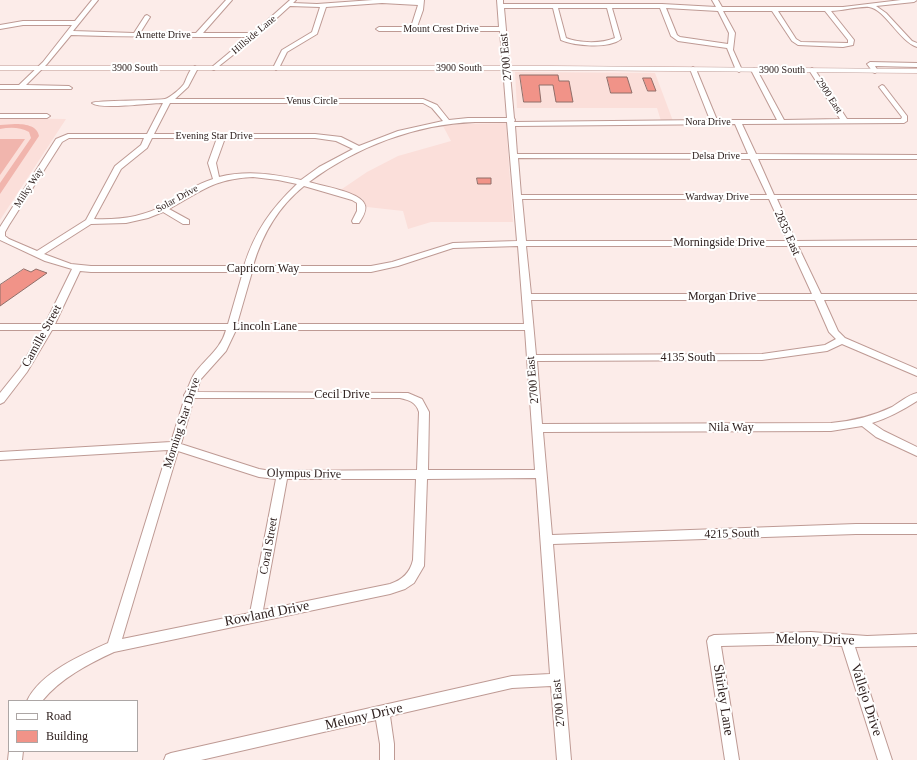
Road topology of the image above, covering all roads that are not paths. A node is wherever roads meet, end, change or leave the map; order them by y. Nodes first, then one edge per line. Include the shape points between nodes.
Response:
1 (95, 0) edge
2 (229, 0) edge
3 (715, 0) edge
4 (914, 0) edge
5 (362, 1) edge
6 (421, 1) edge
7 (291, 2) edge
8 (501, 3) edge
9 (323, 6) junction
10 (555, 6) junction
11 (609, 6) junction
12 (662, 6) junction
13 (872, 6) junction
14 (720, 9) junction
15 (774, 9) junction
16 (827, 9) junction
17 (147, 17) dead end
18 (78, 23) junction
19 (0, 27) edge
20 (379, 29) dead end
21 (413, 29) junction
22 (503, 29) junction
23 (71, 33) junction
24 (136, 35) junction
25 (198, 35) junction
26 (255, 35) junction
27 (916, 44) edge
28 (729, 46) junction
29 (917, 65) edge
30 (0, 68) edge
31 (40, 68) junction
32 (195, 68) junction
33 (214, 68) junction
34 (276, 68) junction
35 (507, 68) junction
36 (693, 69) junction
37 (739, 70) junction
38 (754, 70) junction
39 (812, 70) junction
40 (874, 71) junction
41 (917, 71) edge
42 (22, 86) junction
43 (0, 87) edge
44 (882, 87) dead end
45 (69, 88) dead end
46 (168, 101) junction
47 (95, 103) dead end
48 (0, 116) edge
49 (47, 116) dead end
50 (447, 122) junction
51 (512, 122) junction
52 (714, 122) junction
53 (737, 122) junction
54 (782, 122) junction
55 (846, 122) junction
56 (150, 136) junction
57 (222, 136) junction
58 (65, 137) joint
59 (360, 148) junction
60 (514, 156) junction
61 (753, 156) junction
62 (917, 157) edge
63 (217, 180) junction
64 (303, 183) junction
65 (518, 197) junction
66 (771, 197) junction
67 (917, 197) edge
68 (163, 209) junction
69 (89, 221) junction
70 (356, 221) dead end
71 (186, 222) dead end
72 (6, 241) joint
73 (522, 243) junction
74 (792, 243) junction
75 (917, 243) edge
76 (39, 254) junction
77 (77, 268) junction
78 (248, 269) junction
79 (526, 297) junction
80 (817, 297) junction
81 (917, 297) edge
82 (0, 327) edge
83 (48, 327) junction
84 (232, 327) junction
85 (529, 327) junction
86 (842, 340) junction
87 (532, 358) junction
88 (917, 373) edge
89 (189, 395) junction
90 (917, 396) edge
91 (0, 400) edge
92 (864, 422) junction
93 (537, 428) junction
94 (174, 446) junction
95 (917, 452) edge
96 (0, 456) edge
97 (422, 474) junction
98 (541, 474) junction
99 (282, 475) junction
100 (917, 529) edge
101 (546, 540) junction
102 (256, 616) junction
103 (714, 640) joint
104 (847, 640) junction
105 (917, 640) edge
106 (113, 646) junction
107 (557, 680) junction
108 (35, 700) edge
109 (382, 713) junction
110 (171, 760) edge
111 (387, 760) edge
112 (564, 760) edge
113 (732, 760) edge
114 (885, 760) edge

1 - 18 street
2 - 25 street
3 - 14 street
4 - 13 street
5 - 6 street
5 - 9 street
6 - 21 street
7 - 9 street
7 - 26 street, Hillside Lane
8 - 10 street
8 - 22 street, 2700 East
9 - 34 street via 315,32 284,51
10 - 11 street
10 - 11 street via 562,38 575,42 615,41 618,38
11 - 12 street
12 - 14 street
12 - 28 street via 674,36 680,40
13 - 16 street
13 - 27 street via 884,14 907,40
14 - 15 street
14 - 28 street via 733,36
15 - 16 street
15 - 16 street via 794,40 800,44 851,44 851,40
17 - 24 street
18 - 19 street via 23,23
18 - 23 street
20 - 21 street, Mount Crest Drive
21 - 22 street, Mount Crest Drive
22 - 35 street, 2700 East
23 - 24 street, Arnette Drive
23 - 31 street
24 - 25 street, Arnette Drive
25 - 26 street, Arnette Drive
26 - 33 street, Hillside Lane
28 - 37 street
29 - 40 street via 870,64
30 - 31 main road, 3900 South
31 - 32 main road, 3900 South
31 - 42 street
32 - 33 main road, 3900 South
32 - 46 street via 186,86
33 - 34 main road, 3900 South
34 - 35 main road, 3900 South
35 - 36 main road, 3900 South
35 - 51 street, 2700 East
36 - 37 main road, 3900 South
36 - 52 street
37 - 38 main road, 3900 South
38 - 39 main road, 3900 South
38 - 54 street
39 - 40 main road, 3900 South
39 - 55 street, 2900 East
40 - 41 main road, 3900 South
42 - 43 street
42 - 45 street
44 - 55 street, Nora Drive via 905,117 904,121
46 - 47 street, Venus Circle
46 - 50 street, Venus Circle via 423,101 435,105
46 - 56 street
48 - 49 street
50 - 51 street, Morning Star Drive
50 - 59 street, Morning Star Drive via 398,134
51 - 52 street, Nora Drive
51 - 60 street, 2700 East
52 - 53 street, Nora Drive
53 - 54 street, Nora Drive
53 - 61 street, 2835 East
54 - 55 street, Nora Drive
56 - 57 street, Evening Star Drive
56 - 58 street, Evening Star Drive
56 - 69 street via 142,148 118,168
57 - 59 street, Evening Star Drive via 322,136 343,140
57 - 63 street via 211,164
58 - 72 street, Milky Way via 59,142 1,232 1,237
59 - 64 street, Morning Star Drive via 325,167
60 - 61 street, Delsa Drive
60 - 65 street, 2700 East
61 - 62 street, Delsa Drive
61 - 66 street, 2835 East
63 - 64 street, Solar Drive via 260,175
63 - 68 street, Solar Drive via 193,190
64 - 70 street, Solar Drive via 358,200 362,208
64 - 78 street, Morning Star Drive via 269,219 256,242
65 - 66 street, Wardway Drive
65 - 73 street, 2700 East
66 - 67 street, Wardway Drive
66 - 74 street, 2835 East
68 - 69 street, Solar Drive via 125,221
68 - 71 street
69 - 76 street
72 - 76 street, Capricorn Way
73 - 74 street, Morningside Drive
73 - 78 street, Capricorn Way via 454,245 371,269
73 - 79 street, 2700 East
74 - 75 street, Morningside Drive
74 - 80 street, 2835 East
76 - 77 street, Capricorn Way
77 - 78 street, Capricorn Way
77 - 83 street, Camille Street
78 - 84 street, Morning Star Drive
79 - 80 street, Morgan Drive
79 - 85 street, 2700 East
80 - 81 street, Morgan Drive
80 - 86 street, 2835 East via 834,332
82 - 83 street, Lincoln Lane
83 - 84 street, Lincoln Lane
83 - 91 street, Camille Street via 32,357
84 - 85 street, Lincoln Lane
84 - 89 street, Morning Star Drive via 223,348 198,375
85 - 87 street, 2700 East
86 - 87 street, 4135 South via 827,348 762,357
86 - 88 street
87 - 93 street, 2700 East
89 - 94 street, Morning Star Drive
89 - 97 street, Cecil Drive via 412,397 421,403 424,412
90 - 92 street, Nila Way via 890,413
92 - 93 street, Nila Way via 814,428
92 - 95 street via 880,434
93 - 98 street, 2700 East
94 - 96 street, Olympus Drive
94 - 99 street, Olympus Drive via 259,473
94 - 106 street, Morning Star Drive
97 - 98 street, Olympus Drive
97 - 99 street, Olympus Drive
97 - 102 street, Rowland Drive via 418,565 405,584
98 - 101 street, 2700 East
99 - 102 street, Coral Street
100 - 101 street, 4215 South
101 - 107 street, 2700 East
102 - 106 street, Rowland Drive
103 - 104 street, Melony Drive
103 - 113 street, Shirley Lane
104 - 105 street, Melony Drive
104 - 114 street, Vallejo Drive
106 - 108 street, Rowland Drive via 54,678
107 - 109 street, Melony Drive via 512,682
107 - 112 street, 2700 East
109 - 110 street, Melony Drive
109 - 111 street

